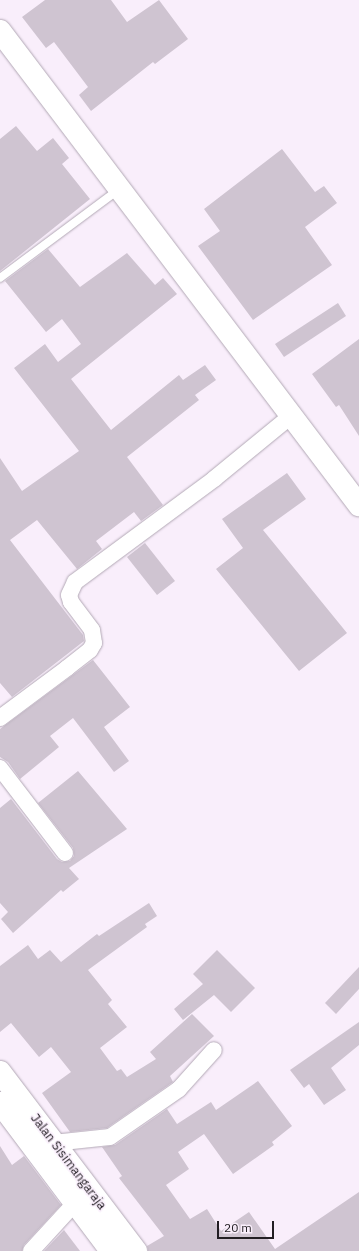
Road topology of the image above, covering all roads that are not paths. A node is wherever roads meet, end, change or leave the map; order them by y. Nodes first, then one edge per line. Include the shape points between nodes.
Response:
1 (0, 31) edge
2 (120, 188) junction
3 (0, 278) edge
4 (291, 416) junction
5 (359, 505) edge
6 (0, 718) edge
7 (2, 777) edge
8 (65, 853) dead end
9 (214, 1050) dead end
10 (0, 1072) edge
11 (0, 1103) edge
12 (53, 1143) junction
13 (84, 1199) junction
14 (31, 1251) edge
15 (111, 1251) edge
16 (136, 1251) edge

1 - 2 main road
2 - 3 lane
2 - 4 main road
4 - 5 main road
4 - 6 street via 214,478 75,582 71,588 71,602 92,630 94,643 73,663
7 - 8 street
9 - 12 street via 179,1089 110,1137
10 - 12 main road, Jalan Sisimangaraja
11 - 13 main road, Jalan Sisimangaraja
12 - 13 main road, Jalan Sisimangaraja
13 - 14 street
13 - 15 main road, Jalan Sisimangaraja
13 - 16 main road, Jalan Sisimangaraja

